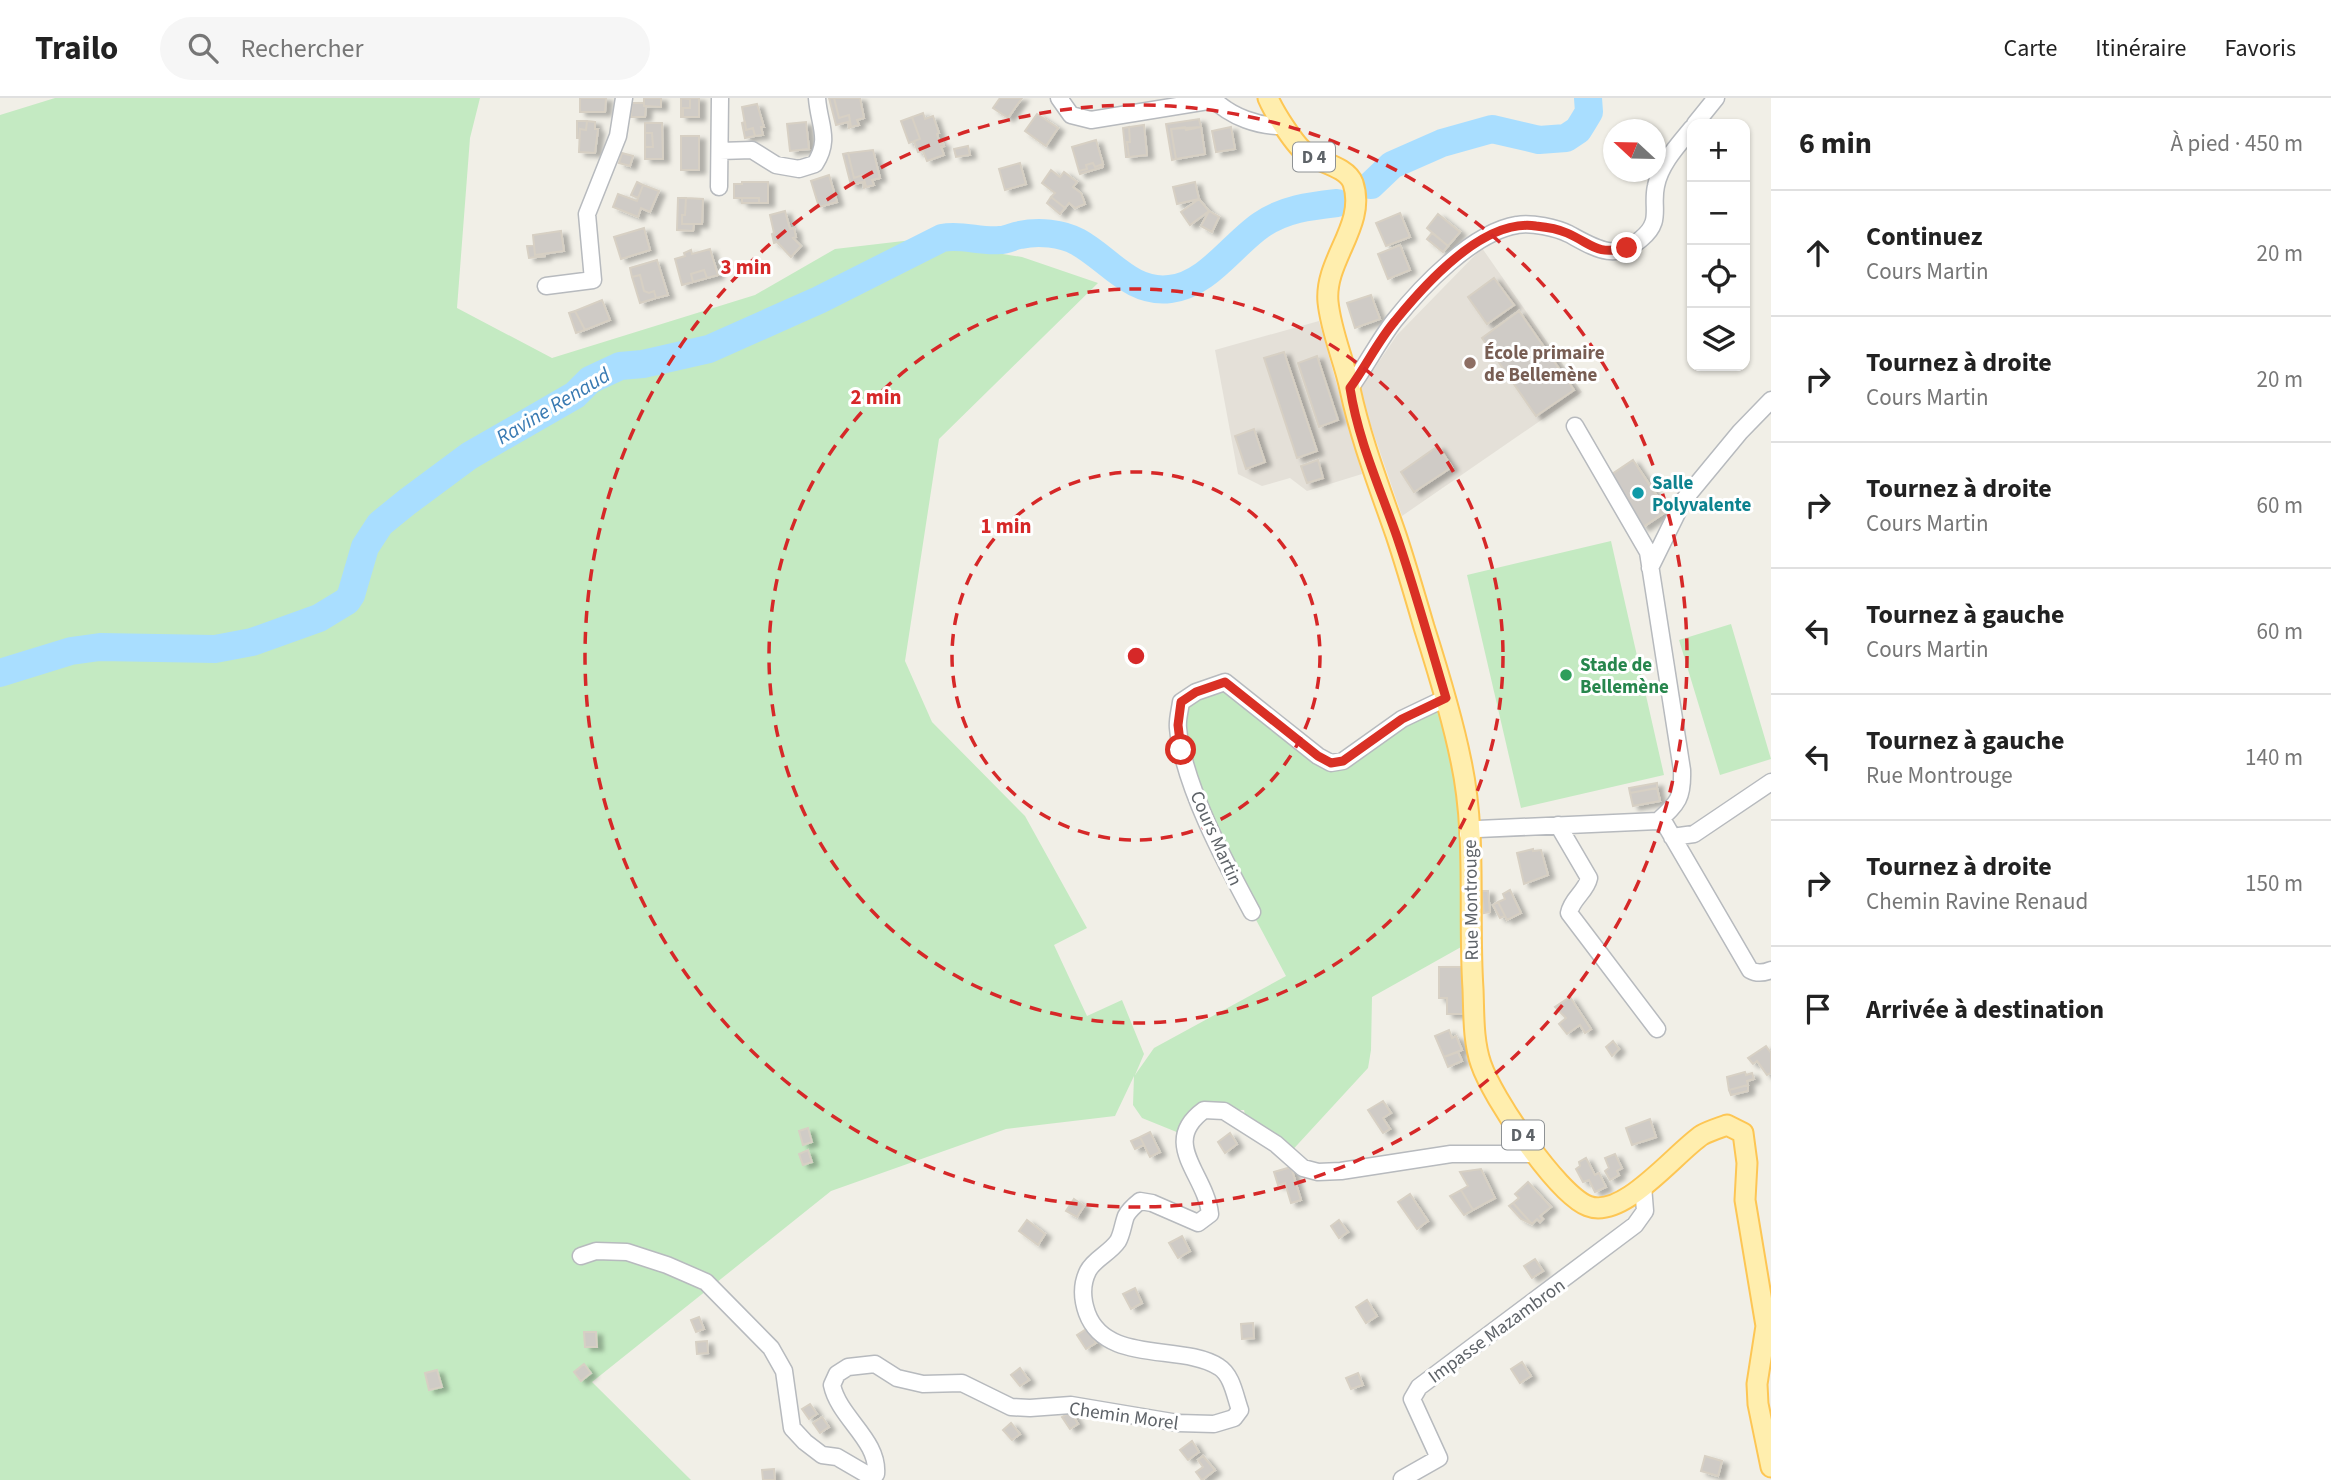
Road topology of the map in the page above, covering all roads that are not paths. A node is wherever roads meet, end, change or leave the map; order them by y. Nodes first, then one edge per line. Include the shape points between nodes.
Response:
1 (624, 98) edge
2 (720, 98) edge
3 (817, 98) edge
4 (1059, 98) edge
5 (1268, 98) edge
6 (1716, 98) edge
7 (1213, 99) edge
8 (1700, 119) edge
9 (1286, 126) junction
10 (1687, 135) edge
11 (720, 152) junction
12 (719, 187) dead end
13 (546, 286) dead end
14 (1350, 388) junction
15 (1771, 400) edge
16 (1575, 426) dead end
17 (1650, 568) junction
18 (1446, 698) junction
19 (1771, 782) edge
20 (1658, 821) junction
21 (1558, 825) junction
22 (1468, 834) junction
23 (1672, 837) junction
24 (1252, 912) dead end
25 (1771, 970) edge
26 (1657, 1028) dead end
27 (1536, 1154) junction
28 (1643, 1186) junction
29 (581, 1256) dead end
30 (1771, 1467) edge
31 (873, 1479) edge
32 (1402, 1479) edge

1 - 13 street via 618,136 587,214 593,280
2 - 11 street
3 - 11 street via 824,132 823,151 815,164 799,169 776,165 751,150
4 - 7 street via 1071,115 1091,120
5 - 9 main road, Rue Montrouge / D 4
6 - 8 street
7 - 9 street via 1232,114 1272,127
9 - 14 main road, Rue Montrouge / D 4 via 1293,142 1307,154 1352,181 1356,212 1332,266 1327,301
10 - 14 street via 1659,178 1654,225 1641,239 1608,252 1566,233 1518,224 1478,241 1429,282 1393,322
11 - 12 street
14 - 18 main road, Rue Montrouge / D 4 via 1353,410
15 - 17 street via 1683,501
16 - 17 street via 1648,552
17 - 20 street via 1683,788 1677,803
18 - 22 main road, Rue Montrouge / D 4 via 1462,763
18 - 24 street, Cours Martin via 1402,719 1343,761 1331,763 1225,682 1181,702 1178,725 1189,776
19 - 23 street via 1694,834
20 - 21 street
20 - 23 street
21 - 22 street via 1478,829
21 - 26 street via 1589,878 1569,913
22 - 27 main road, Rue Montrouge / D 4 via 1476,1048 1491,1086
23 - 25 street via 1750,970
27 - 28 main road, Rue Montrouge / D 4 via 1575,1199 1592,1208 1616,1205
27 - 31 street, Chemin Morel via 1451,1154 1318,1172 1303,1168 1276,1144 1224,1111 1204,1110 1192,1118 1184,1135 1184,1154 1205,1192 1210,1214 1198,1223 1140,1200 1127,1213 1118,1242 1088,1270 1084,1303 1090,1321 1118,1344 1219,1367 1227,1375 1240,1410 1234,1418 1214,1424 1178,1423 1071,1405 1011,1407 962,1383 923,1384 897,1378 875,1364 848,1367 837,1374 833,1392 869,1444 877,1465
28 - 30 main road, Rue Montrouge / D 4 via 1703,1134 1727,1125 1743,1133 1745,1200 1766,1326 1758,1404
28 - 32 street, Impasse Mazambron via 1645,1211 1635,1225 1419,1387 1412,1399 1439,1458
29 - 31 street, Chemin Morel via 596,1251 627,1252 706,1282 771,1348 784,1371 792,1428 822,1455 837,1457

